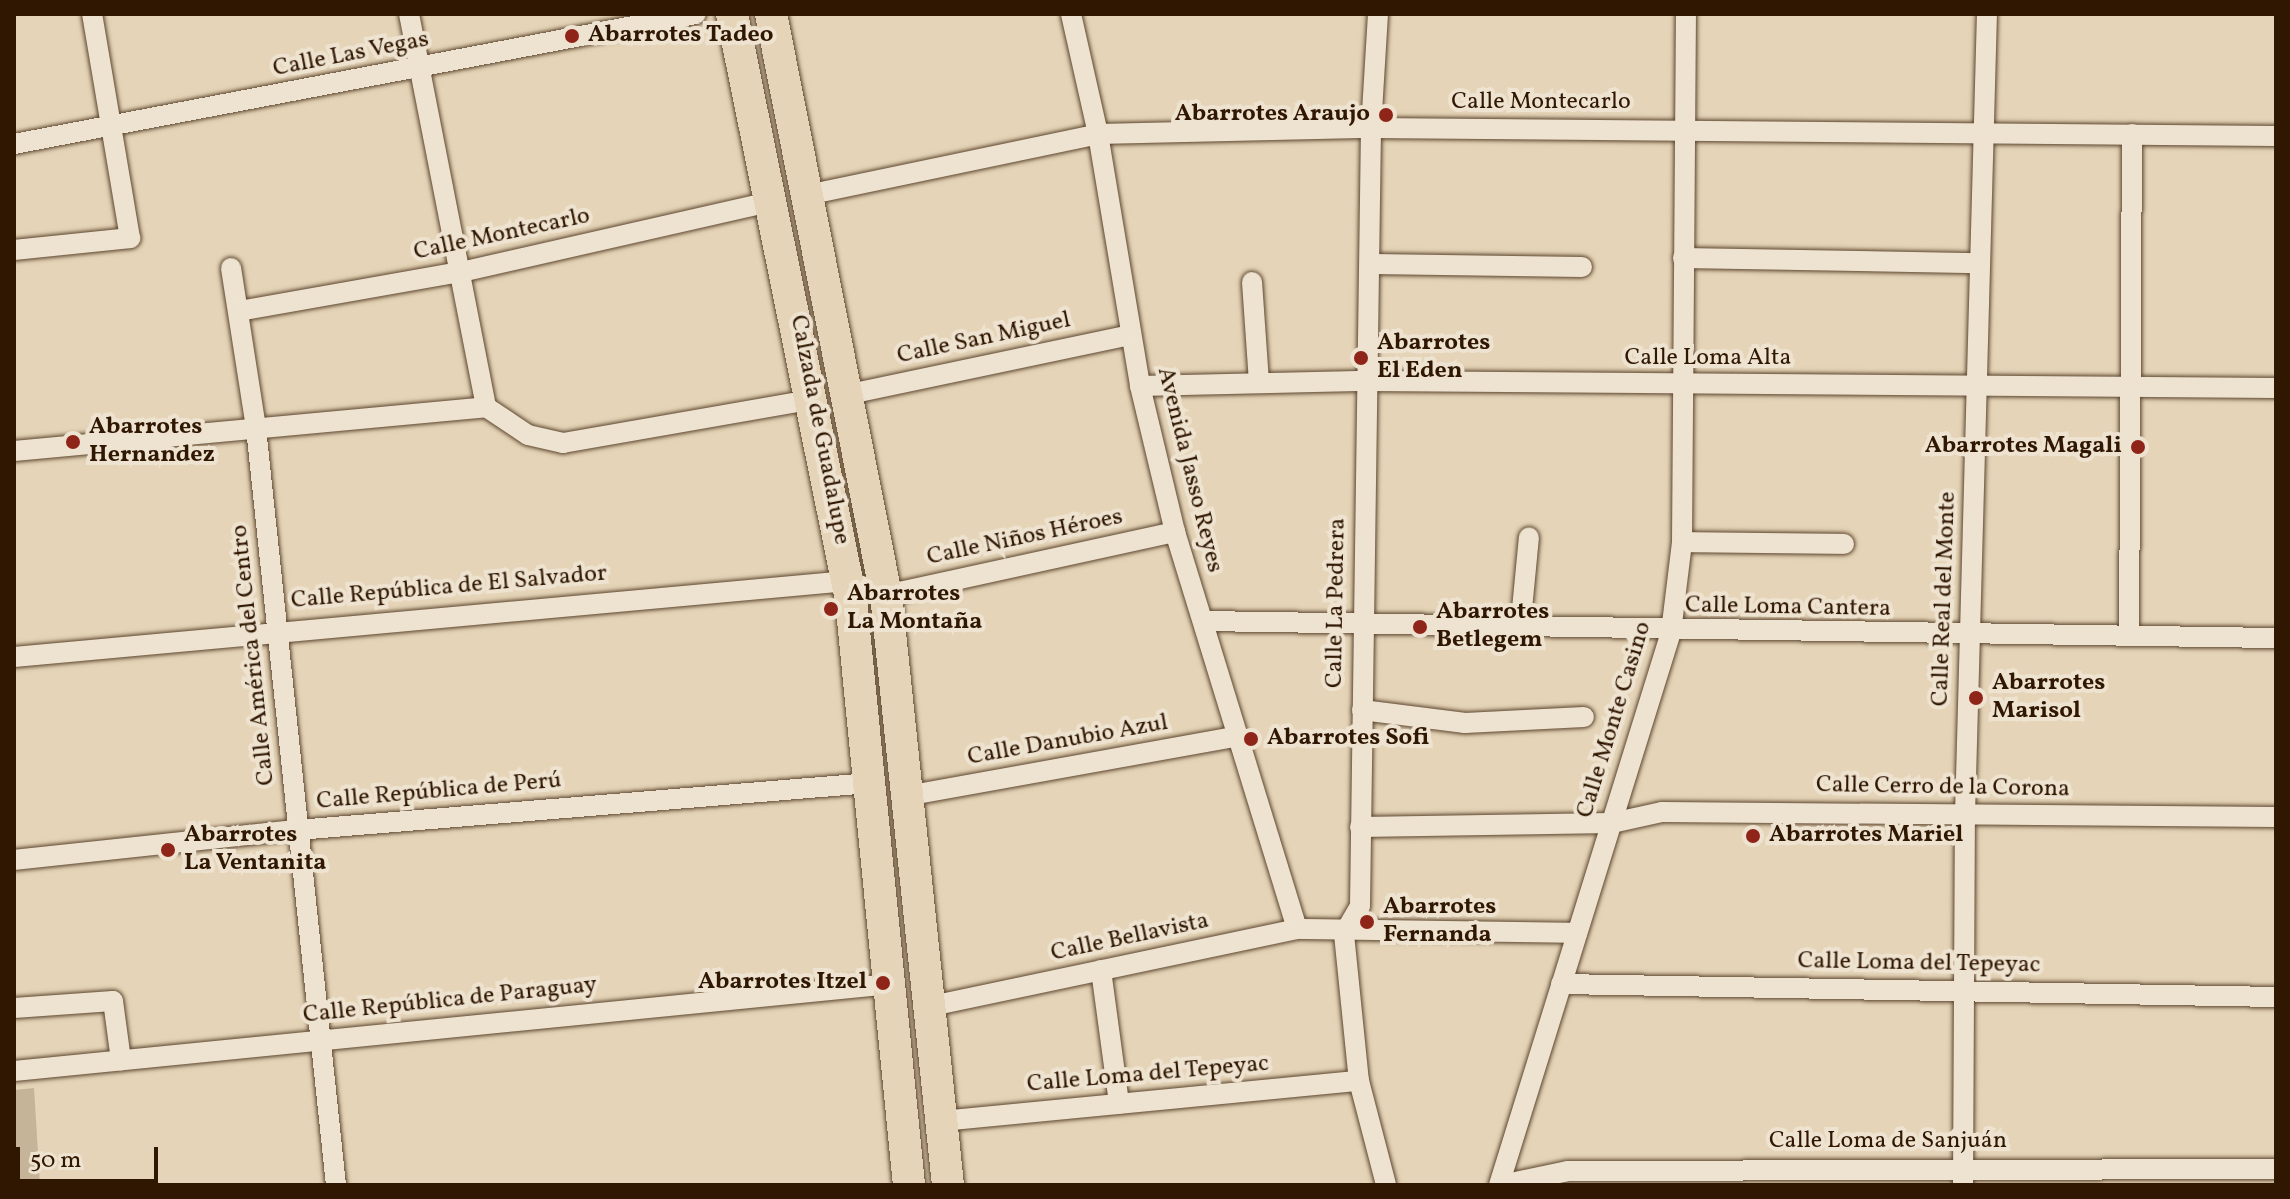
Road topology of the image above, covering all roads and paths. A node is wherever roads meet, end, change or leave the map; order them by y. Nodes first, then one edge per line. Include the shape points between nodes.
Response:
1 (92, 14) edge
2 (409, 14) edge
3 (696, 14) edge
4 (732, 14) edge
5 (771, 14) edge
6 (1071, 14) edge
7 (1378, 14) edge
8 (1686, 14) edge
9 (1987, 14) edge
10 (420, 68) junction
11 (112, 127) junction
12 (1371, 128) junction
13 (1688, 130) junction
14 (1987, 133) junction
15 (1098, 134) junction
16 (2132, 134) junction
17 (2276, 136) edge
18 (14, 144) edge
19 (812, 194) junction
20 (774, 201) junction
21 (14, 250) edge
22 (1683, 258) junction
23 (1980, 263) junction
24 (1372, 264) junction
25 (1582, 267) dead end
26 (231, 268) dead end
27 (461, 272) junction
28 (1252, 282) dead end
29 (239, 311) junction
30 (1129, 335) junction
31 (1369, 381) junction
32 (1259, 383) junction
33 (1680, 385) junction
34 (2129, 385) junction
35 (1140, 386) junction
36 (1978, 386) junction
37 (2276, 388) edge
38 (850, 394) junction
39 (815, 399) junction
40 (486, 407) junction
41 (256, 428) junction
42 (14, 451) edge
43 (1175, 532) junction
44 (1529, 537) dead end
45 (1682, 542) junction
46 (1844, 544) dead end
47 (848, 581) junction
48 (886, 595) junction
49 (1203, 621) junction
50 (1361, 627) junction
51 (278, 630) junction
52 (1520, 630) junction
53 (1671, 632) junction
54 (1970, 636) junction
55 (2129, 636) junction
56 (2276, 638) edge
57 (14, 657) edge
58 (1362, 710) junction
59 (1584, 717) dead end
60 (1239, 736) junction
61 (870, 783) junction
62 (906, 796) junction
63 (1965, 815) junction
64 (2276, 817) edge
65 (1612, 823) junction
66 (1360, 827) junction
67 (297, 830) junction
68 (14, 860) edge
69 (1297, 929) junction
70 (1577, 933) junction
71 (1344, 934) junction
72 (1101, 970) junction
73 (891, 984) junction
74 (1561, 984) junction
75 (1962, 990) junction
76 (2276, 997) edge
77 (927, 1007) junction
78 (14, 1008) edge
79 (318, 1040) junction
80 (121, 1060) junction
81 (14, 1071) edge
82 (1359, 1081) junction
83 (1119, 1104) junction
84 (941, 1121) junction
85 (2276, 1169) edge
86 (1963, 1176) edge
87 (1574, 1180) edge
88 (336, 1185) edge
89 (909, 1185) edge
90 (948, 1185) edge
91 (1386, 1185) edge
92 (1500, 1185) edge

1 - 11 street
2 - 10 street
3 - 10 street, Calle Las Vegas
4 - 20 main road, Calzada de Guadalupe
5 - 19 main road, Calzada de Guadalupe
6 - 15 street, Avenida Jasso Reyes
7 - 12 street, Calle La Pedrera
8 - 13 street, Calle Monte Casino
9 - 14 street, Calle Real del Monte
10 - 11 street, Calle Las Vegas
10 - 27 street
11 - 18 street, Calle Las Vegas
11 - 21 street via 130,238
12 - 13 street, Calle Montecarlo
12 - 15 street, Calle Montecarlo
12 - 24 street, Calle La Pedrera
13 - 14 street, Calle Montecarlo
13 - 22 street, Calle Monte Casino
14 - 16 street, Calle Montecarlo
14 - 23 street, Calle Real del Monte
15 - 19 street, Calle Montecarlo
15 - 30 street, Avenida Jasso Reyes
16 - 17 street, Calle Montecarlo
16 - 34 street
19 - 38 main road, Calzada de Guadalupe
20 - 27 street, Calle Montecarlo
20 - 39 main road, Calzada de Guadalupe
22 - 23 street
22 - 33 street, Calle Monte Casino
23 - 36 street, Calle Real del Monte
24 - 25 street
24 - 31 street, Calle La Pedrera
26 - 29 street, Calle América del Centro
27 - 29 street, Calle Montecarlo
27 - 40 street
28 - 32 street
29 - 41 street, Calle América del Centro
30 - 35 street, Avenida Jasso Reyes
30 - 38 street, Calle San Miguel
31 - 32 street, Calle Loma Alta
31 - 33 street, Calle Loma Alta
31 - 50 street, Calle La Pedrera
32 - 35 street, Calle Loma Alta
33 - 36 street, Calle Loma Alta
33 - 45 street, Calle Monte Casino
34 - 36 street, Calle Loma Alta
34 - 37 street, Calle Loma Alta
34 - 55 street
35 - 43 street, Avenida Jasso Reyes
36 - 54 street, Calle Real del Monte
38 - 48 main road, Calzada de Guadalupe
39 - 40 street via 563,443 528,435
39 - 47 main road, Calzada de Guadalupe
40 - 41 street
41 - 42 street
41 - 51 street, Calle América del Centro
43 - 48 street, Calle Niños Héroes
43 - 49 street, Avenida Jasso Reyes
44 - 52 street
45 - 46 street
45 - 53 street, Calle Monte Casino
47 - 48 street, Calle República de El Salvador
47 - 51 street, Calle República de El Salvador
47 - 61 main road, Calzada de Guadalupe
48 - 62 main road, Calzada de Guadalupe
49 - 50 street, Calle Loma Cantera
49 - 60 street, Avenida Jasso Reyes
50 - 52 street, Calle Loma Cantera
50 - 58 street, Calle La Pedrera
51 - 57 street, Calle República de El Salvador
51 - 67 street, Calle América del Centro
52 - 53 street, Calle Loma Cantera
53 - 54 street, Calle Loma Cantera
53 - 65 street, Calle Monte Casino
54 - 55 street, Calle Loma Cantera
54 - 63 street, Calle Real del Monte
55 - 56 street, Calle Loma Cantera
58 - 59 street via 1465,723
58 - 66 street, Calle La Pedrera
60 - 62 street, Calle Danubio Azul
60 - 69 street, Avenida Jasso Reyes
61 - 67 street, Calle República de Perú
61 - 73 main road, Calzada de Guadalupe
62 - 77 main road, Calzada de Guadalupe
63 - 64 street, Calle Cerro de la Corona
63 - 65 street, Calle Cerro de la Corona via 1662,812
63 - 75 street, Calle Real del Monte
65 - 66 street, Calle Cerro de la Corona
65 - 70 street, Calle Monte Casino
66 - 71 street, Calle La Pedrera via 1360,906
67 - 68 street, Calle República de Perú
67 - 79 street, Calle América del Centro
69 - 71 street, Calle Bellavista
69 - 72 street, Calle Bellavista
70 - 71 street
70 - 74 street, Calle Monte Casino
71 - 82 street, Calle La Pedrera
72 - 77 street, Calle Bellavista
72 - 83 street
73 - 79 street, Calle República de Paraguay
73 - 89 main road, Calzada de Guadalupe
74 - 75 street, Calle Loma del Tepeyac
74 - 92 street, Calle Monte Casino
75 - 76 street, Calle Loma del Tepeyac
75 - 86 street, Calle Real del Monte
77 - 84 main road, Calzada de Guadalupe
78 - 80 street via 113,1001
79 - 80 street, Calle República de Paraguay
79 - 88 street, Calle América del Centro
80 - 81 street, Calle República de Paraguay
82 - 83 street, Calle Loma del Tepeyac
82 - 91 street, Calle La Pedrera
83 - 84 street, Calle Loma del Tepeyac
84 - 90 main road, Calzada de Guadalupe
85 - 86 street, Calle Loma de Sanjuán
86 - 87 street, Calle Loma de Sanjuán
87 - 92 street, Calle Loma de Sanjuán

